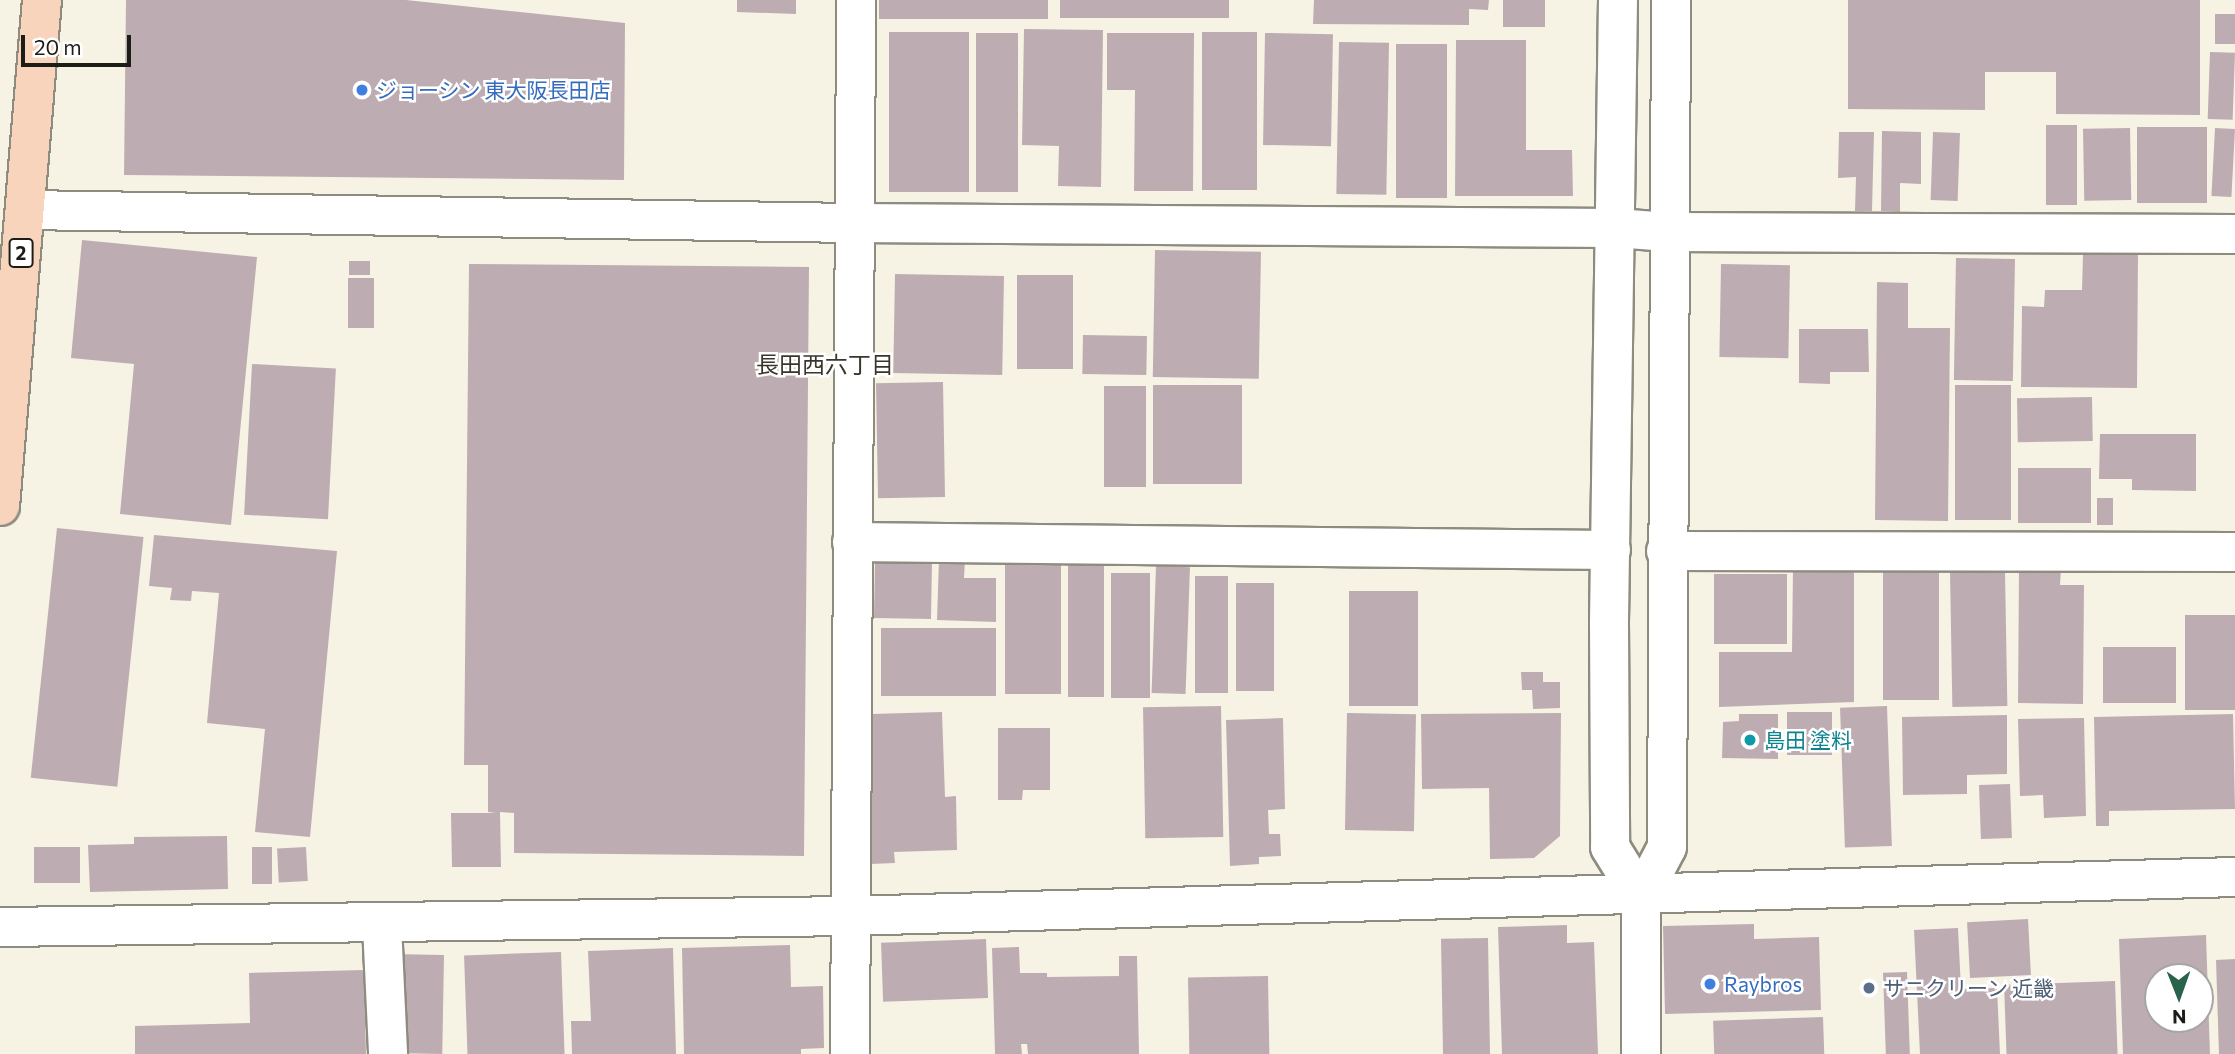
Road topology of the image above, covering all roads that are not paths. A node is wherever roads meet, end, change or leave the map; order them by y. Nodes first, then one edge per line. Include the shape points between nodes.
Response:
1 (42, 0) edge
2 (856, 0) edge
3 (1618, 0) edge
4 (1671, 0) edge
5 (25, 210) junction
6 (853, 223) junction
7 (1616, 228) junction
8 (1668, 232) junction
9 (2235, 234) edge
10 (0, 506) edge
11 (852, 542) junction
12 (1611, 551) junction
13 (1666, 551) junction
14 (2235, 552) edge
15 (2235, 877) edge
16 (1641, 897) junction
17 (848, 916) junction
18 (382, 925) junction
19 (0, 927) edge
20 (388, 1054) edge
21 (850, 1054) edge
22 (1641, 1054) edge

1 - 5 main road, 2
2 - 6 street
3 - 7 street
4 - 8 street
5 - 6 street
5 - 10 main road, 2
6 - 7 street
6 - 11 street
7 - 8 street
7 - 12 street
8 - 9 street
8 - 13 street
11 - 12 street
11 - 17 street
12 - 16 street via 1610,847
13 - 14 street
13 - 16 street via 1667,848
15 - 16 street
16 - 17 street
16 - 22 street
17 - 18 street
17 - 21 street
18 - 19 street
18 - 20 street

